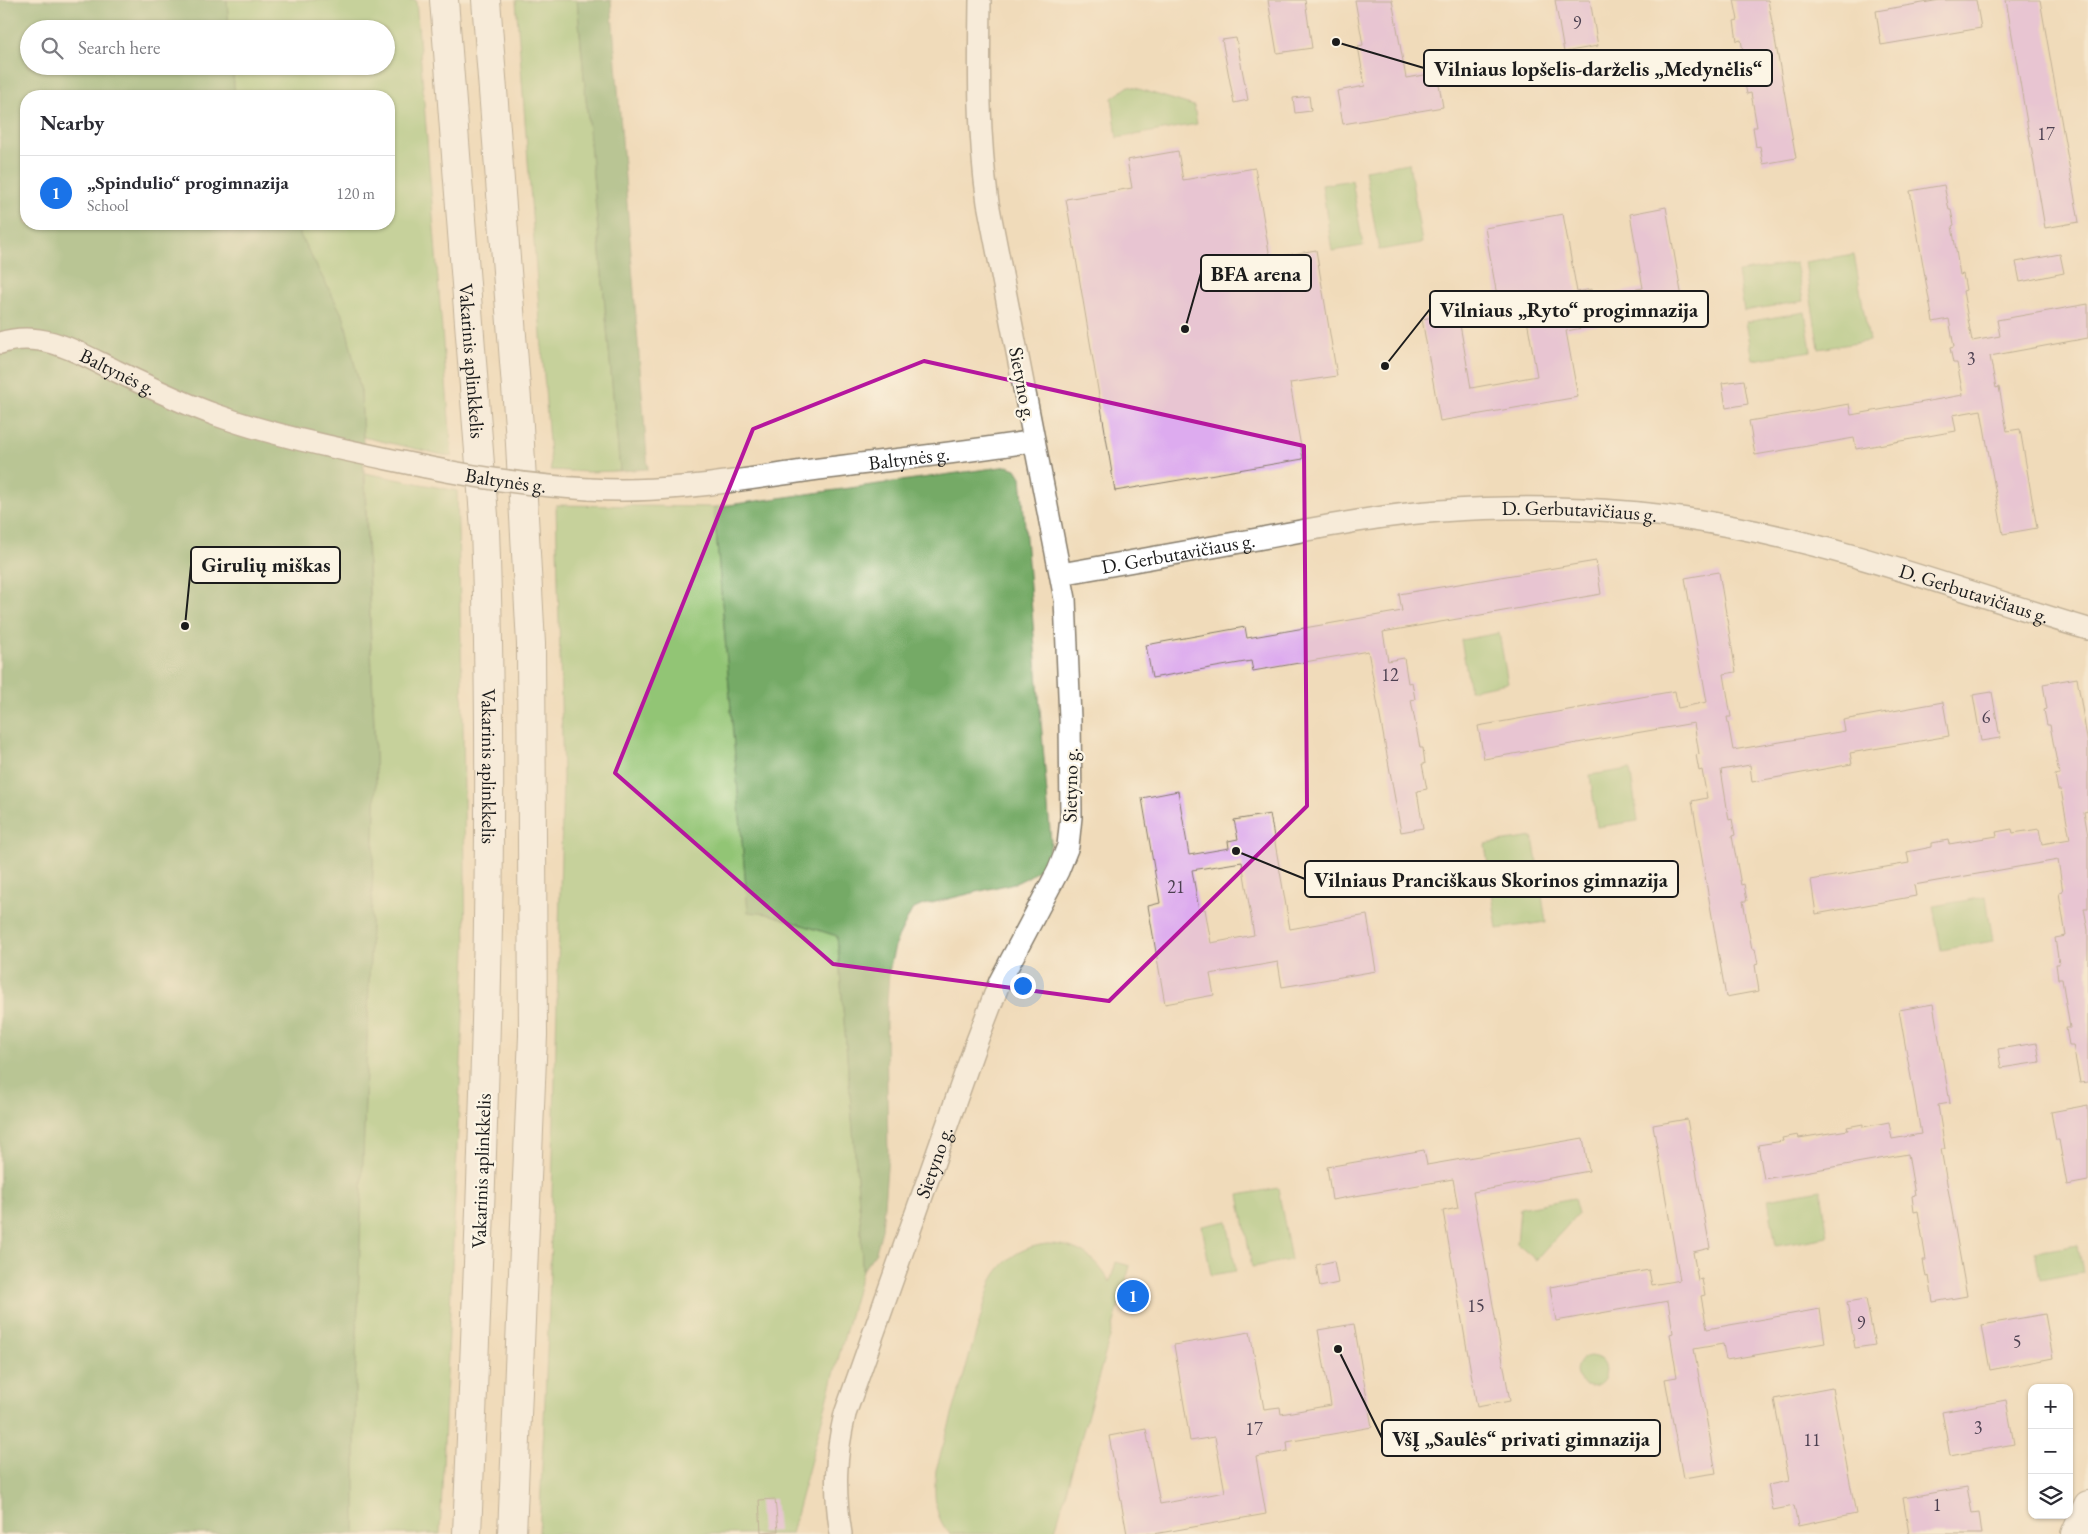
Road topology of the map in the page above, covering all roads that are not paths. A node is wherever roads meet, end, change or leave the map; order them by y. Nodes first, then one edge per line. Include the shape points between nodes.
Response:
1 (444, 0) edge
2 (486, 0) edge
3 (980, 0) edge
4 (0, 343) edge
5 (1034, 441) junction
6 (1061, 574) junction
7 (2088, 629) edge
8 (2088, 1505) edge
9 (466, 1534) edge
10 (512, 1534) edge
11 (841, 1534) edge
12 (2075, 1534) edge

1 - 9 main road, Vakarinis aplinkkelis via 485,529 488,609 489,964
2 - 10 main road, Vakarinis aplinkkelis via 519,426 531,644 533,1035
3 - 5 street, Sietyno g. via 982,163
4 - 5 street, Baltynės g., bridge via 19,338 50,341 215,415 265,431 475,477 541,486 658,489
5 - 6 street, Sietyno g.
6 - 7 street, D. Gerbutavičiaus g. via 1319,527 1438,511 1558,508 1646,514 1733,526 1823,546
6 - 11 street, Sietyno g. via 1070,719 1071,817 1068,846 1000,981 845,1414 835,1480
8 - 12 main road

